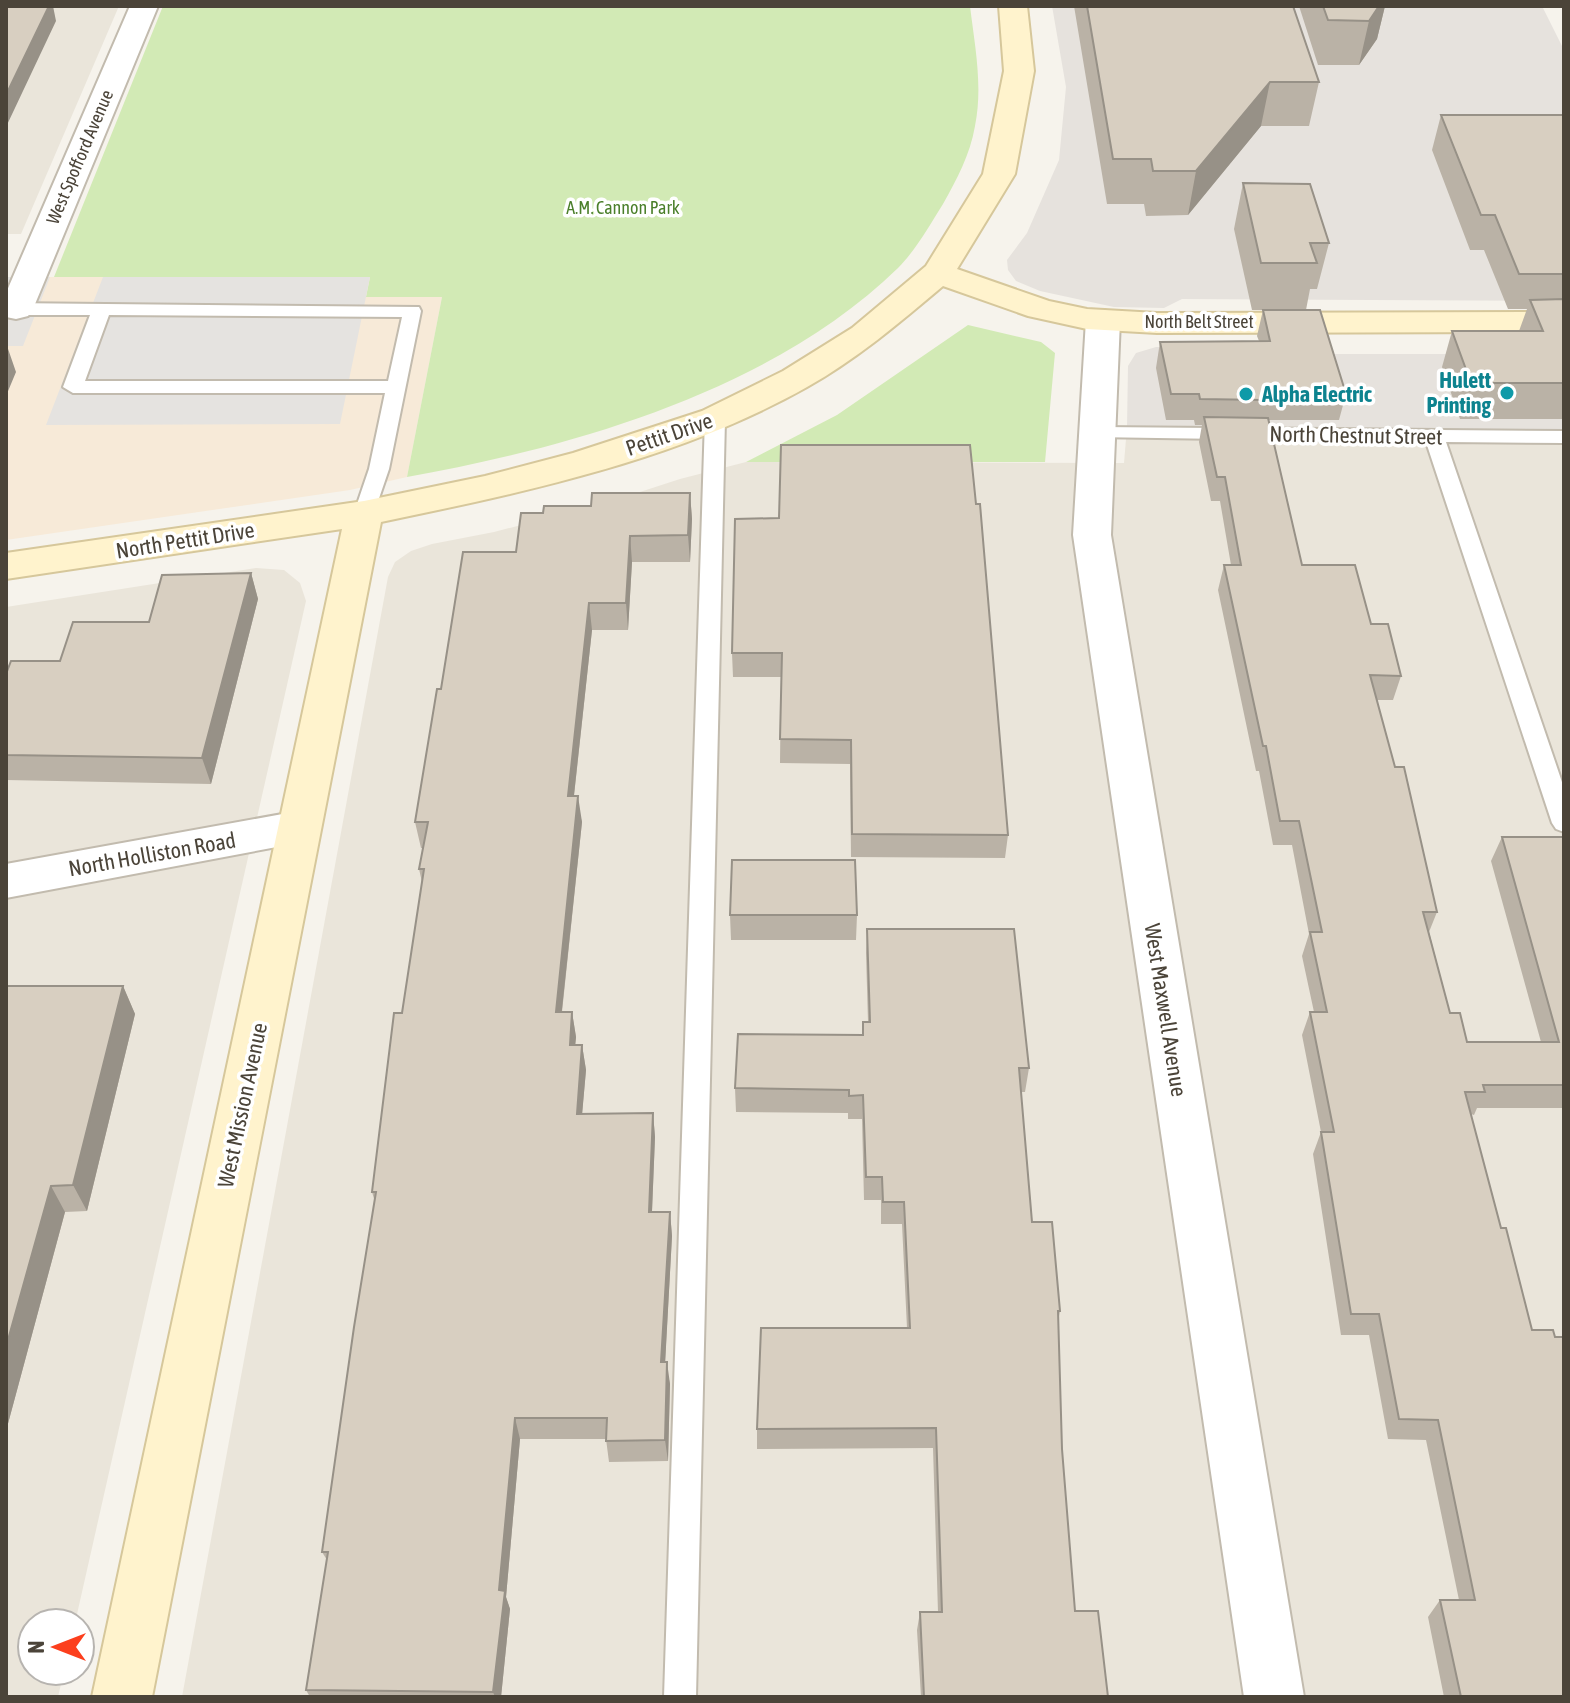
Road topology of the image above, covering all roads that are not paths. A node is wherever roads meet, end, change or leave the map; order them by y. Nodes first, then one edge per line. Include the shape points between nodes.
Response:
1 (144, 6) edge
2 (1013, 6) edge
3 (938, 273) junction
4 (11, 309) edge
5 (102, 309) junction
6 (1103, 320) junction
7 (1564, 322) edge
8 (396, 387) junction
9 (715, 419) junction
10 (1099, 433) junction
11 (1434, 436) junction
12 (1564, 437) edge
13 (364, 513) junction
14 (6, 566) edge
15 (1564, 823) edge
16 (299, 828) junction
17 (6, 881) edge
18 (122, 1697) edge
19 (680, 1697) edge
20 (1274, 1697) edge

1 - 4 street, West Spofford Avenue
2 - 3 street via 1019,71 999,174
3 - 6 street, North Belt Street via 1050,312
3 - 9 street, Pettit Drive via 864,335 795,379
4 - 5 lane
5 - 8 lane via 412,311
5 - 8 lane via 73,387
6 - 7 street, North Belt Street
6 - 10 street, West Maxwell Avenue
8 - 13 lane
9 - 13 street, Pettit Drive via 586,461
9 - 19 lane
10 - 11 lane, North Chestnut Street
10 - 20 street, West Maxwell Avenue via 1092,535
11 - 12 lane, North Chestnut Street
11 - 15 lane
13 - 14 street, North Pettit Drive
13 - 16 street, West Mission Avenue
16 - 17 street, North Holliston Road
16 - 18 street, West Mission Avenue

